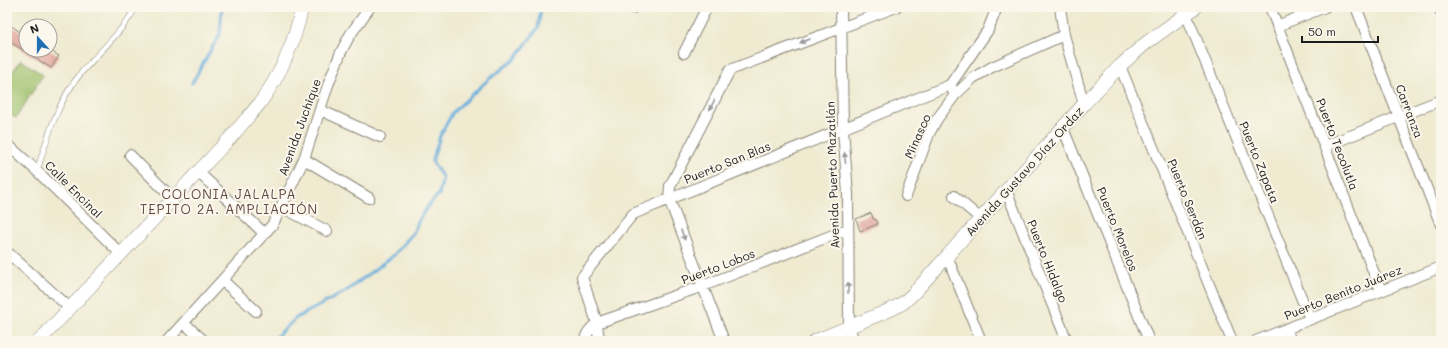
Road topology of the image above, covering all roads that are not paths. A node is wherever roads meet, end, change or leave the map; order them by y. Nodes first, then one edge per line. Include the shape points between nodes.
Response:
1 (136, 7) edge
2 (302, 7) edge
3 (370, 7) edge
4 (707, 7) edge
5 (842, 7) edge
6 (896, 7) edge
7 (997, 7) edge
8 (1060, 7) edge
9 (1270, 7) edge
10 (1325, 7) edge
11 (1356, 7) edge
12 (1439, 7) edge
13 (1191, 10) edge
14 (1441, 12) edge
15 (1277, 26) junction
16 (841, 27) junction
17 (1064, 35) junction
18 (684, 54) dead end
19 (1120, 66) junction
20 (950, 85) junction
21 (956, 95) junction
22 (1441, 100) edge
23 (1084, 104) junction
24 (320, 110) junction
25 (1398, 117) junction
26 (843, 128) junction
27 (1063, 128) junction
28 (380, 137) dead end
29 (7, 144) edge
30 (1325, 146) junction
31 (130, 155) dead end
32 (304, 159) junction
33 (37, 171) junction
34 (198, 172) junction
35 (1006, 190) junction
36 (906, 196) dead end
37 (954, 196) dead end
38 (369, 198) dead end
39 (173, 199) junction
40 (669, 199) junction
41 (282, 207) junction
42 (981, 219) junction
43 (1441, 225) edge
44 (848, 229) junction
45 (327, 231) dead end
46 (265, 234) junction
47 (7, 252) edge
48 (121, 254) junction
49 (947, 256) junction
50 (1441, 267) edge
51 (223, 281) junction
52 (702, 286) junction
53 (1381, 291) junction
54 (70, 308) junction
55 (256, 311) dead end
56 (1310, 319) junction
57 (184, 323) junction
58 (597, 323) junction
59 (849, 327) junction
60 (1286, 329) junction
61 (39, 341) edge
62 (167, 341) edge
63 (204, 341) edge
64 (585, 341) edge
65 (599, 341) edge
66 (724, 341) edge
67 (815, 341) edge
68 (854, 341) edge
69 (981, 341) edge
70 (1067, 341) edge
71 (1149, 341) edge
72 (1232, 341) edge
73 (1256, 341) edge
74 (1291, 341) edge

1 - 33 lane via 131,17 81,74 62,100
2 - 34 street via 298,29 275,80 260,103
3 - 24 street, Avenida Juchique via 341,52
4 - 18 street
5 - 16 street, Avenida Puerto Mazatlán
6 - 16 street
7 - 20 street via 988,30
8 - 17 street
9 - 15 street, Puerto Tecolutla
10 - 15 street
11 - 25 street, Carranza
12 - 14 street
13 - 19 street, Avenida Gustavo Díaz Ordaz
13 - 56 street, Puerto Zapata
15 - 30 street, Puerto Tecolutla
16 - 26 street, Avenida Puerto Mazatlán
16 -> 40 street via 730,70 670,186
17 - 21 street, Minasco via 992,67 974,78
17 - 23 street
19 - 23 street, Avenida Gustavo Díaz Ordaz
19 - 72 street, Puerto Serdán
20 - 21 street
20 - 26 street, Puerto San Blas
21 - 36 street, Minasco via 936,119
22 - 25 street
23 - 27 street, Avenida Gustavo Díaz Ordaz
24 - 28 street
24 - 32 street, Avenida Juchique
25 - 30 street
25 - 43 street, Carranza
26 - 40 street, Puerto San Blas
44 -> 26 street, Avenida Puerto Mazatlán
27 - 35 street, Avenida Gustavo Díaz Ordaz
27 - 71 street, Puerto Morelos
29 - 33 street, Calle Encinal
30 - 53 street, Puerto Tecolutla
31 - 39 street
32 - 38 street
32 - 41 street, Avenida Juchique
33 - 48 street, Calle Encinal
34 - 39 street
34 - 46 street
35 - 42 street, Avenida Gustavo Díaz Ordaz
35 - 70 street, Puerto Hidalgo
37 - 42 street
39 - 48 street
40 -> 52 street
40 - 58 street, Puerto San Blas via 633,214 582,277
41 - 45 street
41 - 46 street, Avenida Juchique
42 - 49 street, Avenida Gustavo Díaz Ordaz
44 - 52 street, Puerto Lobos
59 -> 44 street, Avenida Puerto Mazatlán
46 - 51 street, Avenida Juchique
47 - 54 street
48 - 54 street
49 - 59 street, Avenida Gustavo Díaz Ordaz via 903,303
49 - 69 street
50 - 53 street, Puerto Benito Juárez
51 - 55 street
51 - 57 street, Avenida Juchique
52 - 58 street, Puerto Lobos
52 - 66 street
53 - 56 street, Puerto Benito Juárez
54 - 61 street
56 - 60 street, Puerto Benito Juárez
57 - 62 street, Avenida Juchique
57 - 63 street
58 - 64 street via 590,329
58 - 65 street
59 - 67 street, Avenida Gustavo Díaz Ordaz
59 - 68 street, Avenida Puerto Mazatlán
60 - 73 street, Puerto Benito Juárez
60 - 74 street

